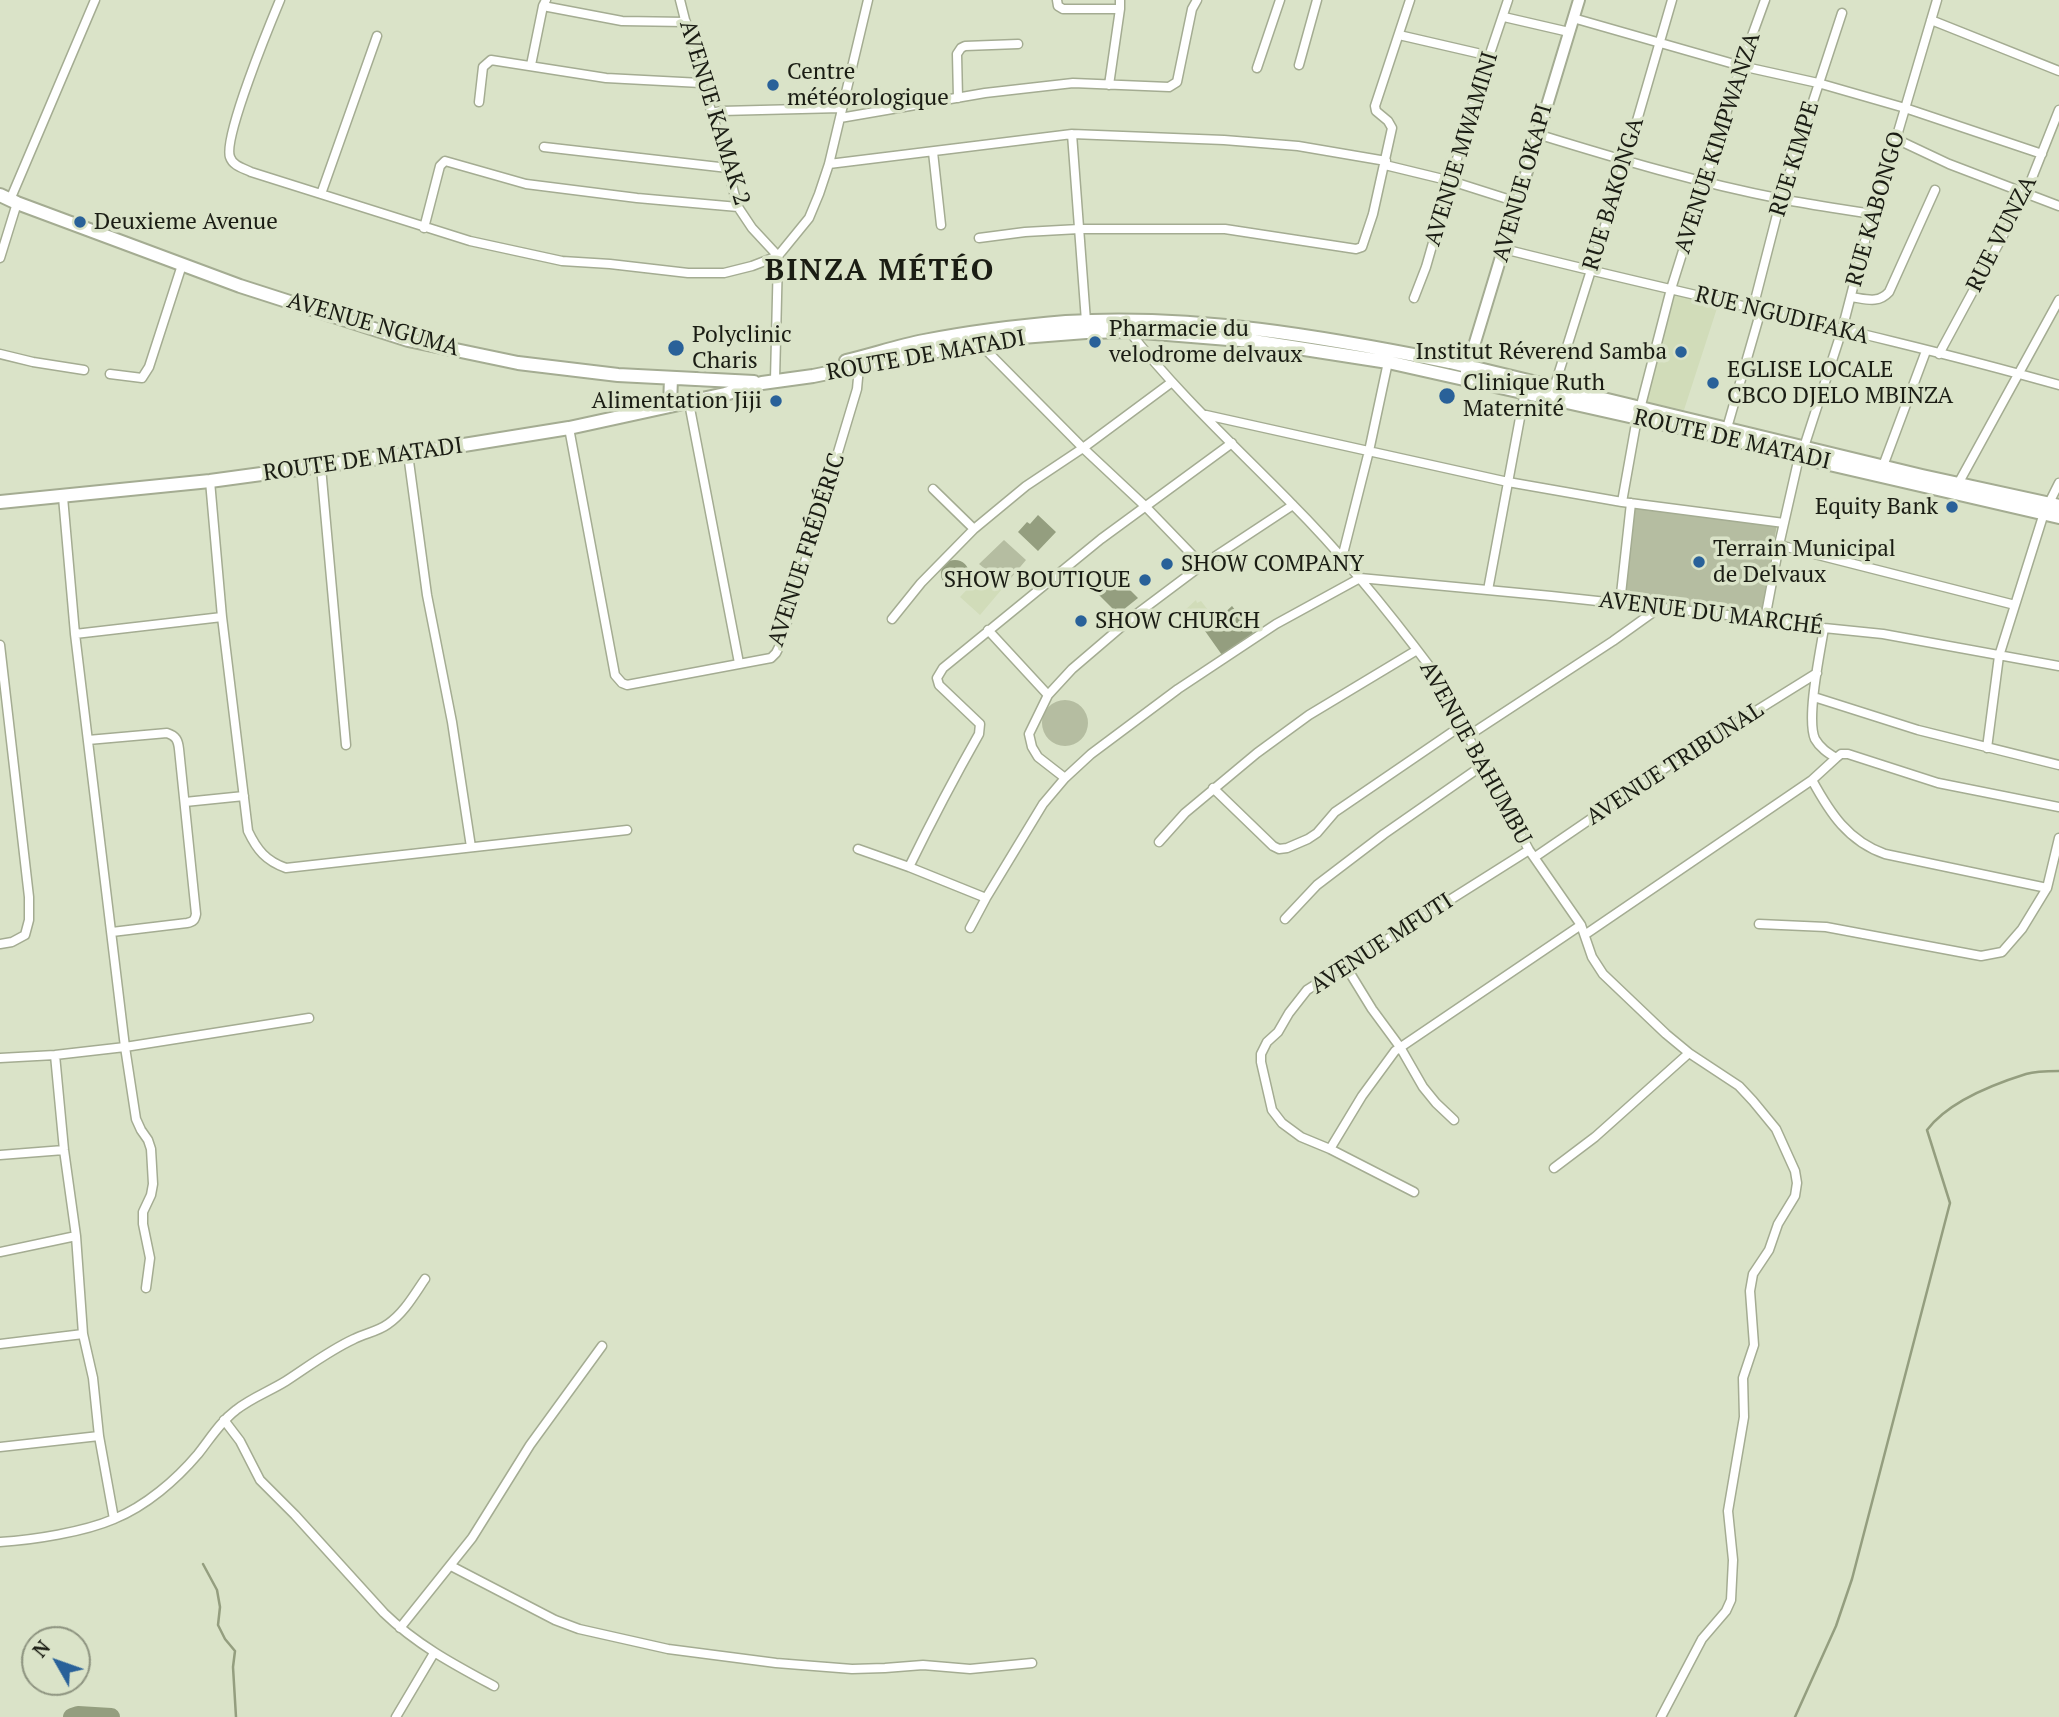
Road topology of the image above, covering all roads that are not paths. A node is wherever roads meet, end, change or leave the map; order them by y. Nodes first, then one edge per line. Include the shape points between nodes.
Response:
1 (95, 0) edge
2 (280, 0) edge
3 (680, 0) edge
4 (868, 0) edge
5 (1056, 0) edge
6 (1198, 0) edge
7 (1280, 0) edge
8 (1317, 0) edge
9 (1410, 0) edge
10 (1508, 0) edge
11 (1579, 0) edge
12 (1672, 0) edge
13 (1765, 0) edge
14 (1937, 0) edge
15 (545, 3) edge
16 (1120, 5) edge
17 (1842, 13) dead end
18 (1504, 17) junction
19 (1573, 18) junction
20 (1931, 20) junction
21 (686, 22) junction
22 (1569, 32) junction
23 (1399, 35) junction
24 (377, 36) dead end
25 (1659, 43) junction
26 (1018, 44) dead end
27 (1490, 56) junction
28 (531, 65) junction
29 (1299, 65) dead end
30 (1741, 66) junction
31 (1257, 68) dead end
32 (2059, 71) edge
33 (701, 83) junction
34 (1818, 83) junction
35 (1110, 86) junction
36 (958, 98) junction
37 (479, 102) dead end
38 (841, 108) junction
39 (1905, 108) junction
40 (2059, 110) edge
41 (712, 113) junction
42 (840, 118) junction
43 (1072, 134) junction
44 (1537, 134) junction
45 (1896, 139) junction
46 (544, 147) dead end
47 (933, 152) junction
48 (2042, 154) junction
49 (1625, 162) junction
50 (1385, 163) junction
51 (829, 164) junction
52 (728, 168) junction
53 (1451, 181) junction
54 (1704, 182) junction
55 (1935, 190) dead end
56 (2026, 193) junction
57 (321, 194) junction
58 (9, 199) edge
59 (1781, 200) junction
60 (1517, 202) junction
61 (2059, 206) edge
62 (738, 207) junction
63 (1872, 214) junction
64 (941, 225) dead end
65 (424, 228) junction
66 (1079, 229) junction
67 (979, 238) dead end
68 (1504, 249) junction
69 (778, 256) junction
70 (0, 258) edge
71 (182, 265) junction
72 (1591, 271) junction
73 (1671, 289) junction
74 (1851, 297) junction
75 (1414, 298) dead end
76 (2059, 300) edge
77 (1757, 309) junction
78 (1086, 321) junction
79 (1128, 326) junction
80 (1842, 330) junction
81 (1279, 339) junction
82 (956, 341) junction
83 (979, 343) junction
84 (1926, 351) junction
85 (0, 354) edge
86 (1939, 354) junction
87 (1388, 362) junction
88 (859, 367) junction
89 (84, 370) dead end
90 (1466, 373) junction
91 (2018, 373) junction
92 (110, 374) dead end
93 (671, 378) junction
94 (773, 381) junction
95 (1172, 382) junction
96 (2059, 385) edge
97 (1554, 388) junction
98 (1524, 391) junction
99 (689, 402) junction
100 (670, 406) junction
101 (1638, 413) junction
102 (1205, 415) junction
103 (1703, 427) junction
104 (569, 428) junction
105 (1727, 428) junction
106 (1232, 443) junction
107 (1083, 448) junction
108 (1369, 451) junction
109 (1802, 452) junction
110 (408, 454) junction
111 (1884, 466) junction
112 (321, 467) junction
113 (210, 481) junction
114 (1508, 482) junction
115 (2059, 482) edge
116 (1958, 484) junction
117 (933, 489) dead end
118 (63, 497) junction
119 (0, 502) edge
120 (1622, 502) junction
121 (1631, 503) junction
122 (1293, 505) junction
123 (1144, 506) junction
124 (2050, 507) edge
125 (2059, 517) edge
126 (1784, 523) junction
127 (974, 529) junction
128 (1779, 545) junction
129 (1342, 558) junction
130 (1202, 565) junction
131 (1360, 578) junction
132 (1488, 590) junction
133 (1620, 603) junction
134 (2015, 605) junction
135 (1659, 608) junction
136 (222, 617) junction
137 (892, 619) dead end
138 (1765, 619) junction
139 (1824, 628) junction
140 (988, 630) junction
141 (75, 634) junction
142 (0, 645) edge
143 (1417, 650) junction
144 (1998, 656) junction
145 (739, 663) junction
146 (2059, 666) edge
147 (1817, 673) junction
148 (1048, 695) junction
149 (1814, 697) junction
150 (1461, 726) junction
151 (1468, 736) junction
152 (88, 740) junction
153 (346, 745) dead end
154 (1987, 748) junction
155 (1836, 758) junction
156 (1483, 765) junction
157 (2059, 765) edge
158 (1065, 778) junction
159 (1812, 780) junction
160 (1213, 788) junction
161 (244, 796) junction
162 (185, 802) junction
163 (2059, 807) edge
164 (627, 830) dead end
165 (2059, 838) edge
166 (1159, 842) dead end
167 (471, 847) junction
168 (858, 849) dead end
169 (1532, 854) junction
170 (909, 867) junction
171 (2048, 888) junction
172 (986, 898) junction
173 (1285, 919) dead end
174 (1759, 924) dead end
175 (1581, 925) junction
176 (970, 928) dead end
177 (112, 932) junction
178 (1586, 934) junction
179 (0, 944) edge
180 (1345, 965) junction
181 (309, 1018) dead end
182 (125, 1047) junction
183 (1400, 1047) junction
184 (1689, 1053) junction
185 (55, 1055) junction
186 (0, 1058) edge
187 (1454, 1119) dead end
188 (1331, 1149) junction
189 (64, 1150) junction
190 (0, 1155) edge
191 (1554, 1168) dead end
192 (1414, 1192) dead end
193 (76, 1236) junction
194 (0, 1252) edge
195 (425, 1279) dead end
196 (146, 1288) dead end
197 (83, 1334) junction
198 (0, 1344) edge
199 (602, 1346) dead end
200 (223, 1420) junction
201 (99, 1436) junction
202 (0, 1447) edge
203 (114, 1519) junction
204 (0, 1542) edge
205 (451, 1566) junction
206 (400, 1628) junction
207 (434, 1653) junction
208 (1032, 1663) dead end
209 (494, 1686) dead end
210 (396, 1717) edge
211 (1661, 1717) edge

1 - 58 street
2 - 57 street via 251,71 229,155 234,164 251,172
3 - 21 street, AVENUE KAMAK 2
4 - 38 street
5 - 16 street via 1063,9
6 - 35 street via 1174,85
7 - 31 street
8 - 29 street
9 - 23 street
10 - 18 street, AVENUE MWAMINI
11 - 19 street, AVENUE OKAPI
12 - 25 street, RUE BAKONGA
13 - 30 street, AVENUE KIMPWANZA
14 - 20 street, RUE KABONGO
15 - 21 street via 622,21
15 - 28 street
16 - 35 street
17 - 34 street, RUE KIMPE
18 - 22 street
18 - 27 street, AVENUE MWAMINI
19 - 22 street, AVENUE OKAPI
19 - 25 street
20 - 32 street
20 - 39 street, RUE KABONGO
21 - 33 street, AVENUE KAMAK 2
22 - 44 street, AVENUE OKAPI
23 - 27 street
23 - 50 street via 1375,106 1392,124
24 - 57 street
25 - 30 street
25 - 49 street, RUE BAKONGA
26 - 36 street via 961,48 957,54
27 - 53 street, AVENUE MWAMINI
28 - 33 street via 606,78
28 - 37 street via 486,62
30 - 34 street
30 - 54 street, AVENUE KIMPWANZA
33 - 41 street, AVENUE KAMAK 2
34 - 39 street
34 - 59 street, RUE KIMPE
35 - 36 street via 1073,83
36 - 42 street
38 - 41 street
38 - 42 street
39 - 45 street, RUE KABONGO
39 - 48 street
40 - 48 street, RUE VUNZA
41 - 52 street, AVENUE KAMAK 2
42 - 51 street
43 - 47 street
43 - 50 street via 1298,146
43 - 66 street
44 - 49 street
44 - 60 street, AVENUE OKAPI
45 - 56 street
45 - 63 street, RUE KABONGO
46 - 52 street
47 - 51 street
47 - 64 street
48 - 56 street, RUE VUNZA
49 - 54 street
49 - 72 street, RUE BAKONGA
50 - 53 street
50 - 66 street via 1362,247 1356,249 1225,229
51 - 69 street via 809,219
52 - 62 street, AVENUE KAMAK 2
53 - 60 street
53 - 75 street, AVENUE MWAMINI
54 - 59 street
54 - 73 street, AVENUE KIMPWANZA
55 - 74 street via 1889,292 1876,301
56 - 61 street
56 - 86 street, RUE VUNZA
57 - 65 street
58 - 70 street
58 - 71 main road, AVENUE NGUMA
59 - 63 street
59 - 77 street, RUE KIMPE
60 - 68 street, AVENUE OKAPI
62 - 65 street via 526,184 445,161
62 - 69 street, AVENUE KAMAK 2
63 - 74 street, RUE KABONGO
65 - 69 street via 562,261 688,273 724,273
66 - 67 street
66 - 78 street
68 - 72 street, RUE NGUDIFAKA
68 - 90 street, AVENUE OKAPI
69 - 94 street
71 - 92 street via 142,378
71 - 93 main road, AVENUE NGUMA via 408,340 518,363
72 - 73 street, RUE NGUDIFAKA
72 - 97 street, RUE BAKONGA
73 - 77 street, RUE NGUDIFAKA
73 - 101 street, AVENUE KIMPWANZA
74 - 80 street, RUE KABONGO
76 - 91 street
77 - 80 street, RUE NGUDIFAKA
77 - 105 street, RUE KIMPE
78 - 79 main road, ROUTE DE MATADI
78 - 82 main road, ROUTE DE MATADI via 1022,327
79 - 81 main road, ROUTE DE MATADI via 1191,335
79 - 83 main road, ROUTE DE MATADI
79 - 95 street, AVENUE BAHUMBU
80 - 84 street, RUE NGUDIFAKA
80 - 109 street, RUE KABONGO
81 - 87 main road, ROUTE DE MATADI
81 - 90 main road, ROUTE DE MATADI via 1381,348
82 - 83 main road, ROUTE DE MATADI
82 - 88 main road, ROUTE DE MATADI
82 - 94 main road, ROUTE DE MATADI via 921,342
83 - 107 street
84 - 86 street, RUE NGUDIFAKA
84 - 111 street
85 - 89 street
86 - 91 street, RUE NGUDIFAKA
87 - 90 main road, ROUTE DE MATADI
87 - 108 street
88 - 94 main road, ROUTE DE MATADI
88 - 145 street, AVENUE FRÉDÉRIC via 857,389 780,645 771,658
90 - 97 main road, ROUTE DE MATADI
90 - 98 main road, ROUTE DE MATADI
91 - 96 street, RUE NGUDIFAKA
91 - 116 street
93 - 94 main road, AVENUE NGUMA
93 - 100 main road
94 - 99 main road, ROUTE DE MATADI
95 - 102 street, AVENUE BAHUMBU
95 - 107 street
97 - 101 main road, ROUTE DE MATADI
98 - 101 main road, ROUTE DE MATADI
98 - 114 street
99 - 100 main road, ROUTE DE MATADI
99 - 145 street
100 - 104 main road, ROUTE DE MATADI
101 - 103 main road, ROUTE DE MATADI
101 - 120 street, AVENUE KIMPWANZA
102 - 106 street, AVENUE BAHUMBU
102 - 108 street
103 - 105 main road, ROUTE DE MATADI
103 - 109 main road, ROUTE DE MATADI
104 - 110 main road, ROUTE DE MATADI
104 - 145 street, AVENUE FRÉDÉRIC via 618,680 627,685
105 - 109 main road, ROUTE DE MATADI
106 - 122 street, AVENUE BAHUMBU
106 - 123 street
107 - 123 street
107 - 127 street
108 - 114 street
108 - 129 street
109 - 111 main road, ROUTE DE MATADI
109 - 124 main road, ROUTE DE MATADI
109 - 126 street, RUE KABONGO
110 - 112 main road, ROUTE DE MATADI
110 - 167 street via 427,595
111 - 116 main road, ROUTE DE MATADI
112 - 113 main road, ROUTE DE MATADI
112 - 153 street
113 - 118 main road, ROUTE DE MATADI
113 - 136 street
114 - 120 street
114 - 132 street
115 - 124 street
116 - 124 main road, ROUTE DE MATADI
117 - 127 street
118 - 119 main road, ROUTE DE MATADI
118 - 141 street
120 - 121 street
121 - 126 street
121 - 133 street
122 - 129 street, AVENUE BAHUMBU
122 - 130 street
123 - 130 street
123 - 140 street
124 - 125 main road, ROUTE DE MATADI
124 - 134 street
126 - 128 street, RUE KABONGO
127 - 137 street via 920,583
128 - 134 street
128 - 138 street, RUE KABONGO
129 - 131 street, AVENUE BAHUMBU
130 - 148 street via 1103,642
131 - 132 street, AVENUE DU MARCHÉ
131 - 143 street, AVENUE BAHUMBU
131 - 158 street via 1276,625 1178,689
132 - 133 street, AVENUE DU MARCHÉ
133 - 135 street, AVENUE DU MARCHÉ
134 - 144 street
135 - 138 street, AVENUE DU MARCHÉ
135 - 151 street
136 - 141 street
136 - 161 street
138 - 139 street, AVENUE DU MARCHÉ
139 - 144 street, AVENUE DU MARCHÉ
139 - 147 street
140 - 148 street
140 - 170 street via 937,678 980,724 979,734
141 - 152 street
142 - 179 street via 29,887 25,935
143 - 150 street, AVENUE BAHUMBU
143 - 160 street via 1310,715
144 - 146 street, AVENUE DU MARCHÉ
144 - 154 street
147 - 149 street
147 - 169 street, AVENUE TRIBUNAL
148 - 158 street via 1029,734 1038,757
149 - 154 street
149 - 155 street via 1814,736
150 - 151 street, AVENUE BAHUMBU
150 - 160 street via 1335,812 1308,839 1287,848 1273,846
151 - 156 street, AVENUE BAHUMBU
152 - 162 street via 173,736 178,740
152 - 177 street
154 - 157 street
155 - 159 street
155 - 163 street via 1848,754 1937,783
156 - 169 street, AVENUE BAHUMBU
156 - 173 street via 1317,885
158 - 172 street via 1043,804
159 - 171 street via 1841,824 1868,848
159 - 178 street
160 - 166 street
161 - 162 street
161 - 167 street via 254,845 286,868
162 - 177 street via 195,919
164 - 167 street
165 - 171 street
168 - 170 street
169 - 175 street, AVENUE BAHUMBU
169 - 180 street, AVENUE MFUTI
170 - 172 street
171 - 174 street via 2002,952 1981,956 1826,927
172 - 176 street
175 - 178 street, AVENUE BAHUMBU
175 - 183 street
177 - 182 street
178 - 184 street, AVENUE BAHUMBU via 1603,974
180 - 183 street
180 - 188 street, AVENUE MFUTI via 1307,990 1261,1054 1272,1110 1301,1137
181 - 182 street
182 - 185 street
182 - 196 street via 136,1119 151,1149 153,1184 143,1212 150,1258
183 - 187 street via 1423,1087
183 - 188 street via 1362,1096
184 - 191 street
184 - 211 street, AVENUE BAHUMBU via 1739,1086 1776,1129 1797,1183 1769,1250 1753,1274 1750,1291 1754,1345 1743,1378 1744,1418 1728,1511 1731,1600 1702,1639
185 - 186 street
185 - 189 street
188 - 192 street
189 - 190 street
189 - 193 street
193 - 194 street
193 - 197 street
195 - 200 street via 388,1324 329,1352
197 - 198 street
197 - 201 street
199 - 205 street
200 - 203 street via 196,1456 161,1489
200 - 206 street via 260,1480
201 - 202 street
201 - 203 street
203 - 204 street
205 - 206 street
205 - 208 street via 555,1620 668,1649 852,1669 923,1665 970,1670
206 - 207 street
207 - 209 street
207 - 210 street

